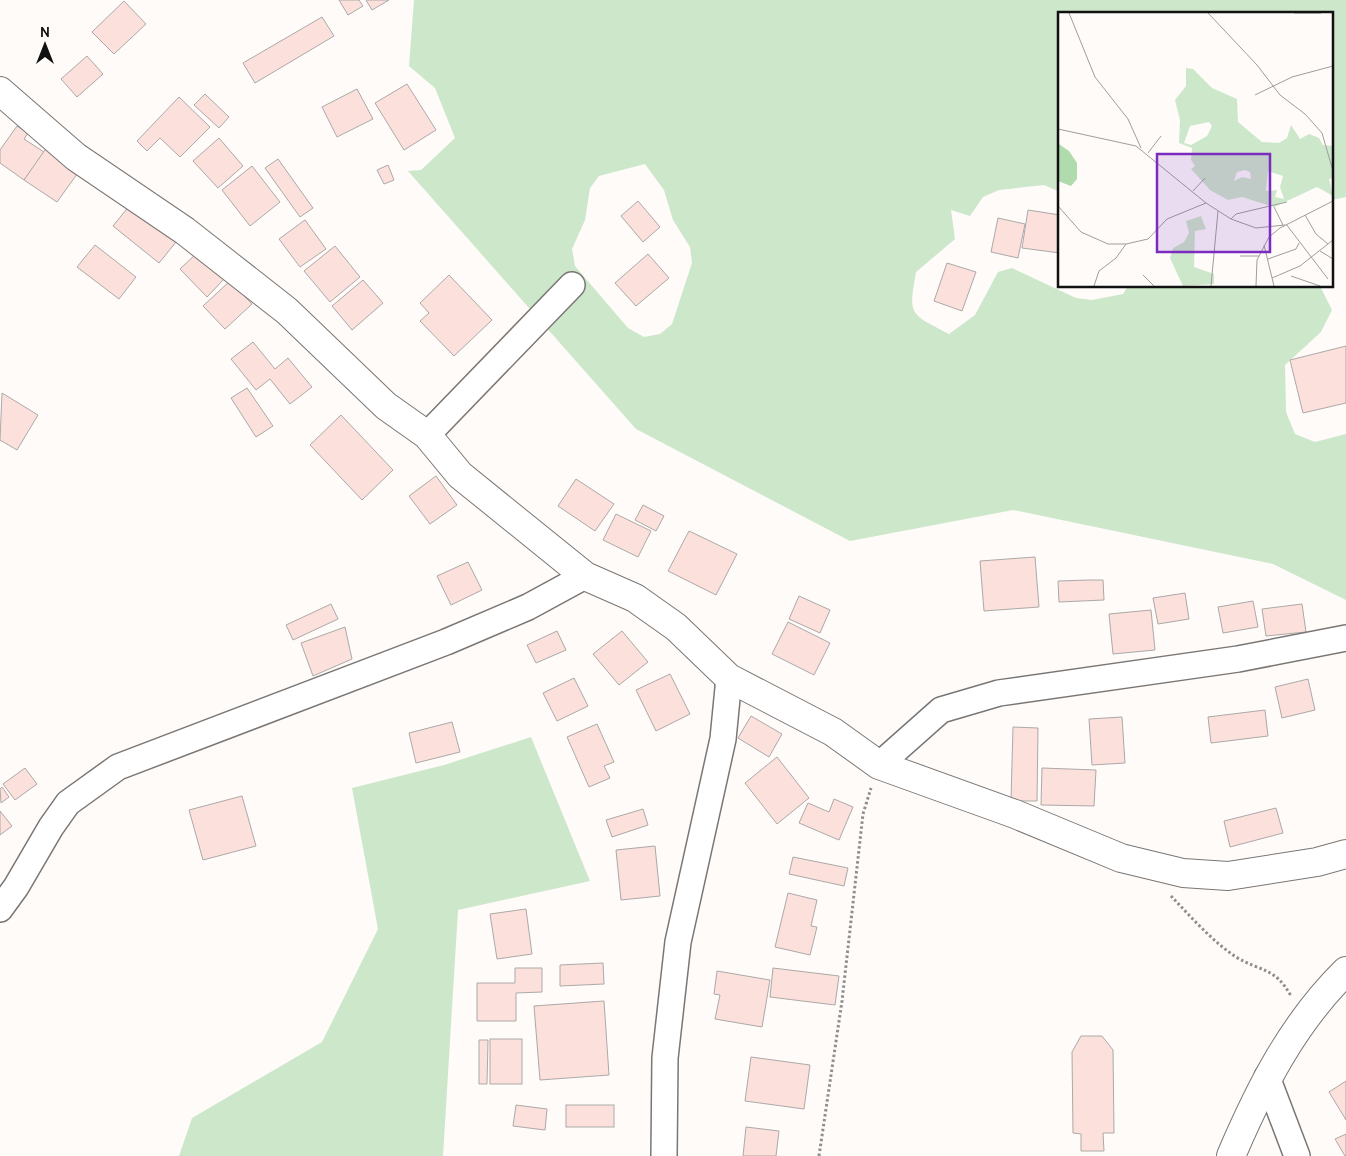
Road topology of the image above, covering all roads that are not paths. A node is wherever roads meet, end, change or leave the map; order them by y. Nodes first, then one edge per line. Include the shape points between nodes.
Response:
1 (0, 91) edge
2 (572, 285) dead end
3 (427, 435) junction
4 (585, 576) junction
5 (1346, 638) edge
6 (729, 678) junction
7 (879, 765) junction
8 (1346, 854) edge
9 (0, 909) edge
10 (1346, 971) edge
11 (1267, 1077) junction
12 (664, 1156) edge
13 (1231, 1156) edge
14 (1297, 1156) edge

1 - 3 street via 76,157 185,231 287,311 386,406
2 - 3 street
3 - 4 street via 460,475
4 - 6 street via 635,598 676,627
4 - 9 street via 528,607 446,642 118,767 68,803
5 - 7 street via 1238,659 999,693 941,710
6 - 7 street via 833,732
6 - 12 street via 723,739 678,942 665,1058
7 - 8 street via 1015,814 1120,858 1183,874 1228,876 1317,862
10 - 11 street via 1304,1018
11 - 13 street
11 - 14 street

